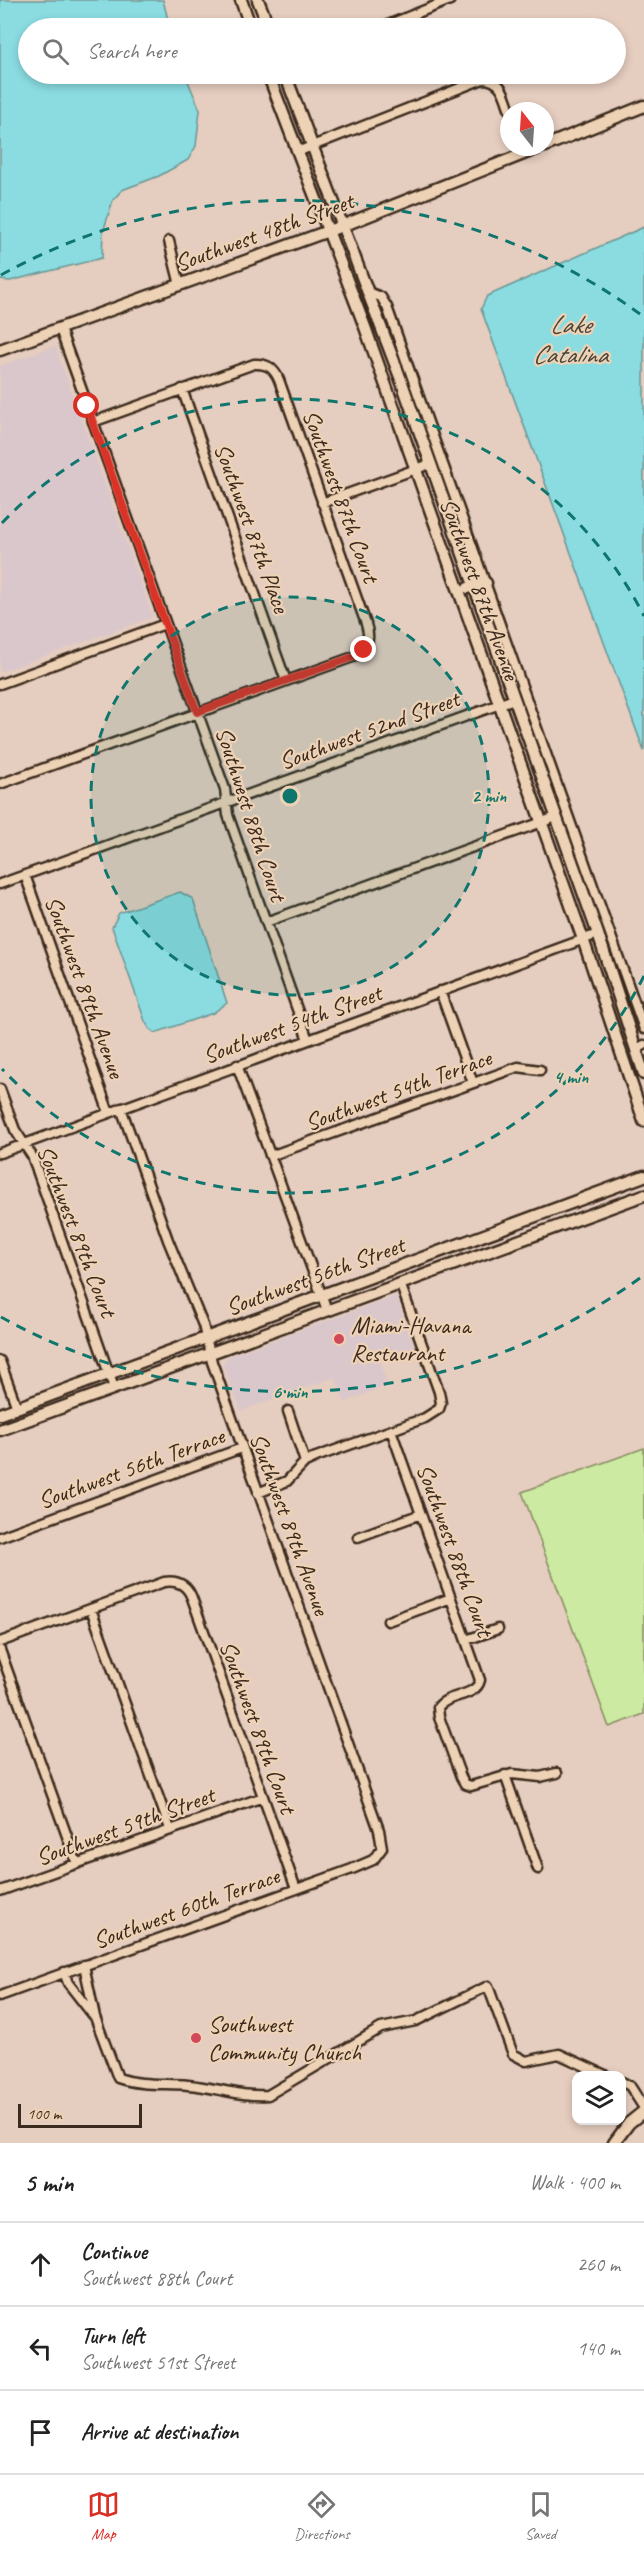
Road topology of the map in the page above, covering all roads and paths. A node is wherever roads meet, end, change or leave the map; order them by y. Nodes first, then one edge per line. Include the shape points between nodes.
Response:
1 (241, 0) edge
2 (258, 0) edge
3 (450, 0) edge
4 (248, 18) edge
5 (265, 18) edge
6 (405, 18) edge
7 (272, 84) edge
8 (289, 84) edge
9 (467, 84) edge
10 (498, 84) edge
11 (506, 102) edge
12 (644, 106) edge
13 (554, 142) edge
14 (312, 146) junction
15 (297, 152) junction
16 (510, 156) edge
17 (342, 226) junction
18 (328, 231) junction
19 (169, 241) dead end
20 (180, 285) junction
21 (368, 292) junction
22 (60, 329) junction
23 (0, 350) edge
24 (182, 389) junction
25 (93, 422) junction
26 (430, 464) junction
27 (415, 470) junction
28 (322, 503) junction
29 (486, 583) junction
30 (474, 586) junction
31 (459, 591) junction
32 (165, 624) junction
33 (286, 681) junction
34 (0, 684) edge
35 (514, 699) junction
36 (500, 704) junction
37 (197, 712) junction
38 (0, 784) edge
39 (226, 802) junction
40 (556, 817) junction
41 (542, 822) junction
42 (25, 875) junction
43 (0, 884) edge
44 (266, 922) junction
45 (598, 934) junction
46 (583, 939) junction
47 (440, 991) junction
48 (644, 1029) edge
49 (616, 1038) junction
50 (308, 1040) junction
51 (640, 1047) edge
52 (237, 1065) junction
53 (540, 1070) dead end
54 (644, 1074) edge
55 (472, 1083) junction
56 (0, 1089) edge
57 (121, 1108) junction
58 (109, 1113) junction
59 (644, 1121) edge
60 (24, 1144) junction
61 (0, 1153) edge
62 (270, 1156) junction
63 (644, 1176) edge
64 (644, 1195) edge
65 (400, 1283) junction
66 (321, 1296) junction
67 (327, 1310) junction
68 (206, 1338) junction
69 (209, 1353) junction
70 (0, 1361) edge
71 (109, 1374) junction
72 (114, 1389) junction
73 (17, 1408) junction
74 (288, 1411) dead end
75 (0, 1414) edge
76 (0, 1430) edge
77 (391, 1430) junction
78 (242, 1448) junction
79 (305, 1462) junction
80 (258, 1493) junction
81 (421, 1514) junction
82 (0, 1537) edge
83 (358, 1537) dead end
84 (451, 1598) junction
85 (91, 1609) junction
86 (388, 1621) dead end
87 (498, 1629) dead end
88 (466, 1640) junction
89 (0, 1642) edge
90 (0, 1650) edge
91 (557, 1773) dead end
92 (505, 1775) junction
93 (262, 1797) junction
94 (170, 1829) junction
95 (381, 1852) joint
96 (77, 1864) junction
97 (538, 1869) dead end
98 (296, 1889) junction
99 (0, 1891) edge
100 (84, 1965) junction
101 (64, 1972) junction
102 (0, 1996) edge
103 (95, 2017) junction
104 (596, 2071) edge
105 (626, 2084) edge
106 (644, 2110) edge
107 (614, 2143) edge

1 - 4 main road
2 - 5 main road
3 - 6 street
7 - 15 main road, Southwest 87th Avenue
8 - 14 main road, Southwest 87th Avenue
9 - 14 street
10 - 11 street
12 - 13 main road, Southwest 48th Street
14 - 15 street
14 - 17 main road, Southwest 87th Avenue
15 - 18 main road, Southwest 87th Avenue
16 - 17 main road, Southwest 48th Street
17 - 18 main road, Southwest 48th Street
17 - 21 main road, Southwest 87th Avenue
18 - 20 main road, Southwest 48th Street
18 - 27 main road, Southwest 87th Avenue
19 - 20 street
20 - 22 main road, Southwest 48th Street
21 - 26 main road, Southwest 87th Avenue
21 - 29 street, Southwest 87th Avenue via 381,297 387,307
22 - 23 main road, Southwest 48th Street
22 - 25 street, Southwest 88th Court
24 - 25 street
24 - 28 street, Southwest 87th Court via 254,364 272,369
24 - 33 street, Southwest 87th Place
25 - 32 street, Southwest 88th Court
26 - 27 street
26 - 30 main road, Southwest 87th Avenue
27 - 28 street
27 - 31 main road, Southwest 87th Avenue
28 - 33 street, Southwest 87th Court via 366,624 368,644 353,657
29 - 30 main road
29 - 48 street, Southwest 87th Avenue
30 - 31 main road
30 - 35 main road, Southwest 87th Avenue
31 - 36 main road, Southwest 87th Avenue
32 - 34 street
32 - 37 street, Southwest 88th Court
33 - 37 street
35 - 36 street, Southwest 52nd Street
35 - 40 main road, Southwest 87th Avenue
36 - 39 street, Southwest 52nd Street
36 - 41 main road, Southwest 87th Avenue
37 - 38 street
37 - 39 street, Southwest 88th Court via 225,789
39 - 42 street, Southwest 52nd Street
39 - 44 street, Southwest 88th Court
40 - 41 street
40 - 45 main road, Southwest 87th Avenue
41 - 44 street
41 - 46 main road, Southwest 87th Avenue
42 - 43 street, Southwest 52nd Street
42 - 58 street, Southwest 89th Avenue
44 - 50 street, Southwest 88th Court
45 - 46 street, Southwest 54th Street
45 - 51 main road, Southwest 87th Avenue
46 - 47 street, Southwest 54th Street
46 - 49 main road, Southwest 87th Avenue
47 - 50 street, Southwest 54th Street
47 - 55 street
49 - 51 main road via 629,1050
49 - 59 main road, Southwest 87th Avenue
50 - 52 street, Southwest 54th Street
51 - 54 main road, Southwest 87th Avenue
52 - 57 street, Southwest 54th Street
52 - 62 street
53 - 55 street, Southwest 54th Terrace via 519,1067
55 - 62 street, Southwest 54th Terrace
56 - 60 street, Southwest 89th Court
57 - 58 street, Southwest 54th Street
57 - 68 street, Southwest 89th Avenue
58 - 60 street, Southwest 54th Street
60 - 61 street, Southwest 54th Street
60 - 71 street, Southwest 89th Court via 32,1156
62 - 66 street
63 - 66 main road, Southwest 56th Street
64 - 65 main road, Southwest 56th Street
65 - 67 main road, Southwest 56th Street
65 - 77 street via 441,1403 439,1409 424,1418
66 - 67 street
66 - 68 main road, Southwest 56th Street
67 - 69 main road, Southwest 56th Street
68 - 69 street, Southwest 89th Avenue
68 - 71 main road, Southwest 56th Street
69 - 72 main road, Southwest 56th Street
69 - 78 street, Southwest 89th Avenue
70 - 73 street
71 - 72 street, Southwest 89th Court
71 - 73 main road, Southwest 56th Street
72 - 76 main road, Southwest 56th Street
73 - 75 main road, Southwest 56th Street
74 - 79 street
77 - 79 street
77 - 81 street, Southwest 88th Court
78 - 80 street, Southwest 89th Avenue
78 - 82 street, Southwest 56th Terrace
79 - 80 street via 286,1481
80 - 95 street, Southwest 89th Avenue via 379,1830
81 - 83 street
81 - 84 street, Southwest 88th Court
84 - 86 street
84 - 88 street, Southwest 88th Court
85 - 89 street
85 - 93 street, Southwest 89th Court via 164,1582 187,1588
85 - 94 street
87 - 88 street
88 - 92 street, Southwest 88th Court via 479,1684 446,1700 439,1705 438,1713 465,1784 478,1785
90 - 96 street
91 - 92 street via 540,1777
92 - 97 street
93 - 94 street, Southwest 59th Street
93 - 98 street, Southwest 89th Court
94 - 96 street, Southwest 59th Street
95 - 98 street, Southwest 60th Terrace via 366,1863
96 - 99 street, Southwest 59th Street
98 - 100 street, Southwest 60th Terrace
100 - 101 street, Southwest 60th Terrace
100 - 103 street
101 - 102 street, Southwest 60th Terrace
101 - 103 street
103 - 104 street via 118,2078 132,2083 189,2085 251,2096 268,2095 381,2028 416,2021 488,1986 515,2056 526,2061 560,2054
105 - 106 street
106 - 107 main road

